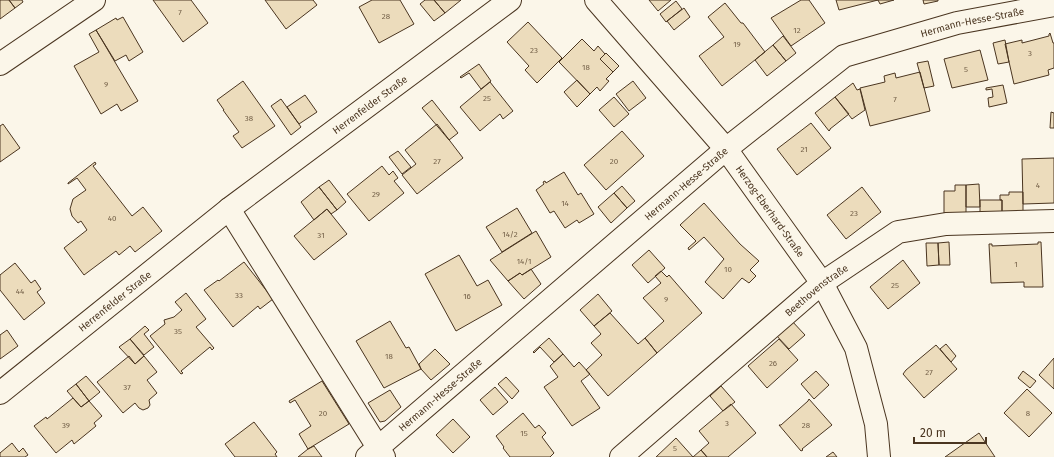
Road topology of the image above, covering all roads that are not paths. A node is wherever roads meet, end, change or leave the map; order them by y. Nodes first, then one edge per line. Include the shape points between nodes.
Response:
1 (94, 0) edge
2 (510, 0) edge
3 (596, 0) edge
4 (1054, 5) edge
5 (0, 64) edge
6 (726, 149) junction
7 (229, 209) junction
8 (1054, 220) edge
9 (822, 283) junction
10 (0, 393) edge
11 (377, 454) edge
12 (621, 457) edge
13 (879, 457) edge

1 - 5 street
2 - 7 street, Herrenfelder Straße
3 - 6 street, Herzog-Eberhard-Straße
4 - 6 street, Hermann-Hesse-Straße via 957,23 844,56
6 - 9 street, Herzog-Eberhard-Straße
6 - 11 street, Hermann-Hesse-Straße
7 - 10 street, Herrenfelder Straße
7 - 11 street
8 - 9 street, Beethovenstraße via 946,224 898,232
9 - 12 street, Beethovenstraße
9 - 13 street, Herzog-Eberhard-Straße via 856,348 876,424

